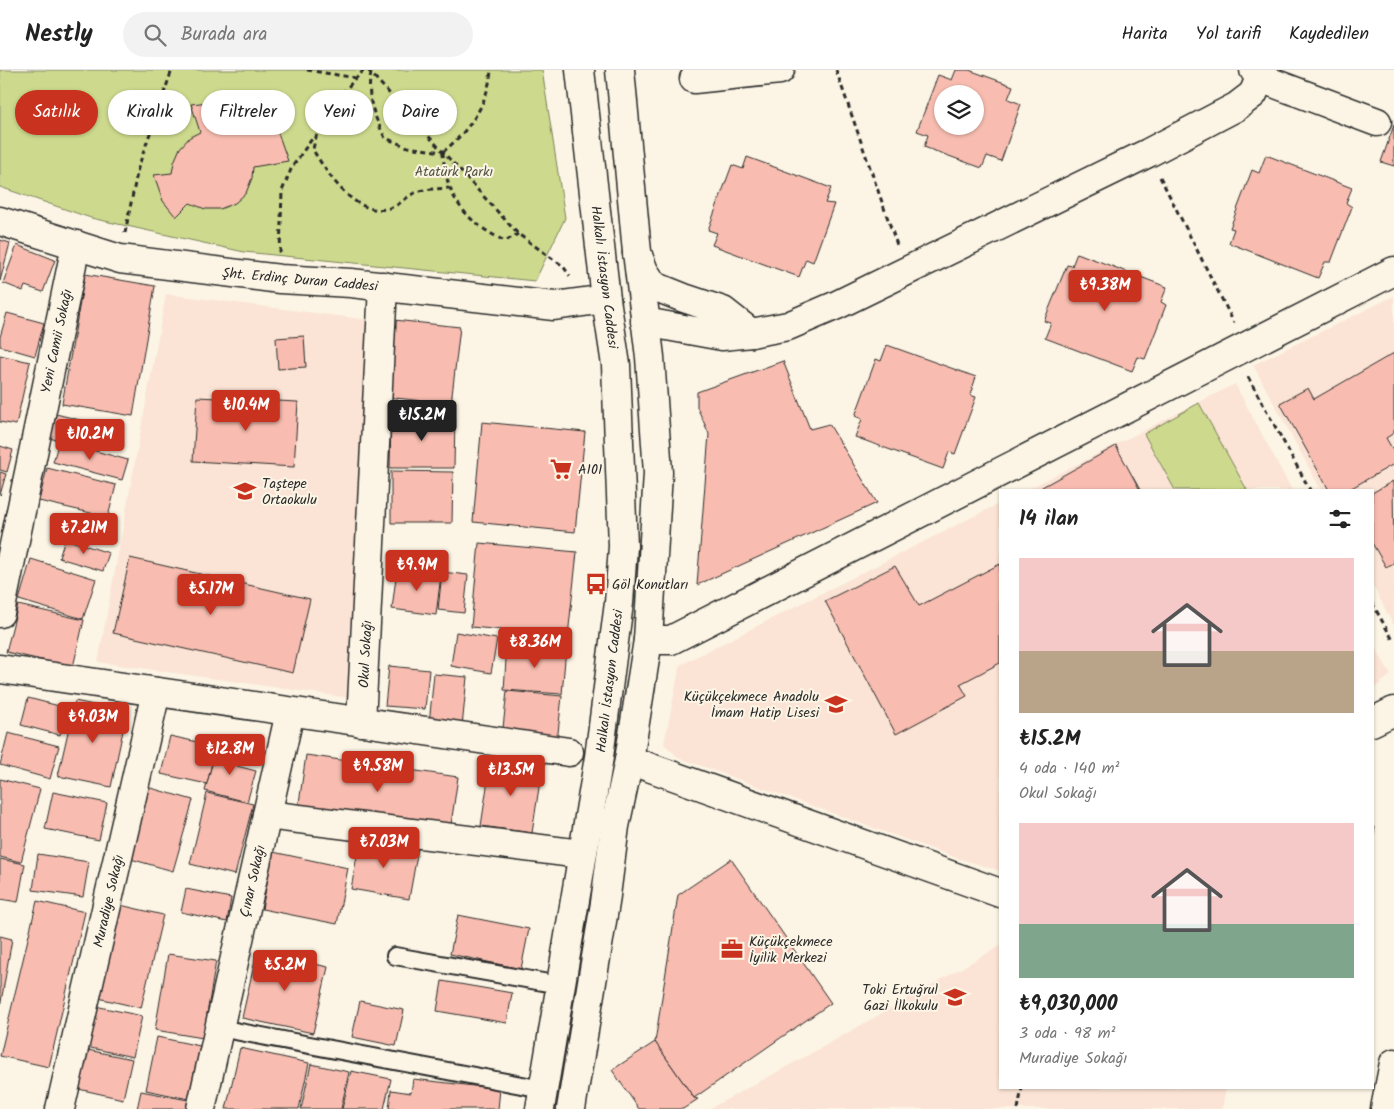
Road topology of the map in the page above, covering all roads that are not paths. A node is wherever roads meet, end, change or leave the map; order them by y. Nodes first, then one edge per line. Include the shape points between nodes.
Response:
1 (580, 70) edge
2 (620, 70) edge
3 (780, 70) edge
4 (1257, 74) edge
5 (694, 79) dead end
6 (1377, 122) dead end
7 (0, 221) edge
8 (76, 246) junction
9 (637, 252) junction
10 (1394, 271) edge
11 (383, 286) junction
12 (606, 299) junction
13 (645, 322) junction
14 (751, 333) junction
15 (0, 613) edge
16 (648, 640) junction
17 (0, 669) edge
18 (156, 692) junction
19 (1394, 711) edge
20 (290, 712) junction
21 (1374, 721) edge
22 (361, 722) junction
23 (569, 752) dead end
24 (599, 757) junction
25 (629, 760) junction
26 (267, 815) junction
27 (581, 854) junction
28 (999, 893) edge
29 (395, 956) dead end
30 (560, 985) junction
31 (219, 1028) junction
32 (1394, 1063) edge
33 (541, 1099) edge
34 (60, 1109) edge
35 (200, 1109) edge
36 (571, 1109) edge
37 (1386, 1109) edge

1 - 12 street, Halkalı İstasyon Caddesi
2 - 9 street
3 - 5 street
4 - 6 street
4 - 14 street via 1253,94 1236,107 1148,153 788,326
7 - 8 street, Şht. Erdinç Duran Caddesi
8 - 11 street, Şht. Erdinç Duran Caddesi via 120,258 280,279
8 - 15 street, Yeni Camii Sokağı
9 - 12 street
9 - 13 street
9 - 14 street via 654,286 724,311
10 - 16 street via 671,640
11 - 12 street, Şht. Erdinç Duran Caddesi via 554,306
11 - 22 street, Okul Sokağı
12 - 24 street, Halkalı İstasyon Caddesi via 616,365 623,546
13 - 14 street via 722,336
13 - 16 street via 658,473
16 - 25 street
17 - 18 street
18 - 20 street
18 - 34 street, Muradiye Sokağı
19 - 21 street
20 - 22 street
20 - 26 street, Çınar Sokağı
22 - 23 street
24 - 25 street
24 - 27 street, Halkalı İstasyon Caddesi
25 - 28 street
25 - 36 street via 615,826
26 - 27 street
26 - 31 street, Çınar Sokağı
27 - 30 street, Halkalı İstasyon Caddesi
29 - 30 lane
30 - 33 street, Halkalı İstasyon Caddesi
31 - 33 lane
31 - 35 street, Çınar Sokağı
32 - 37 street

